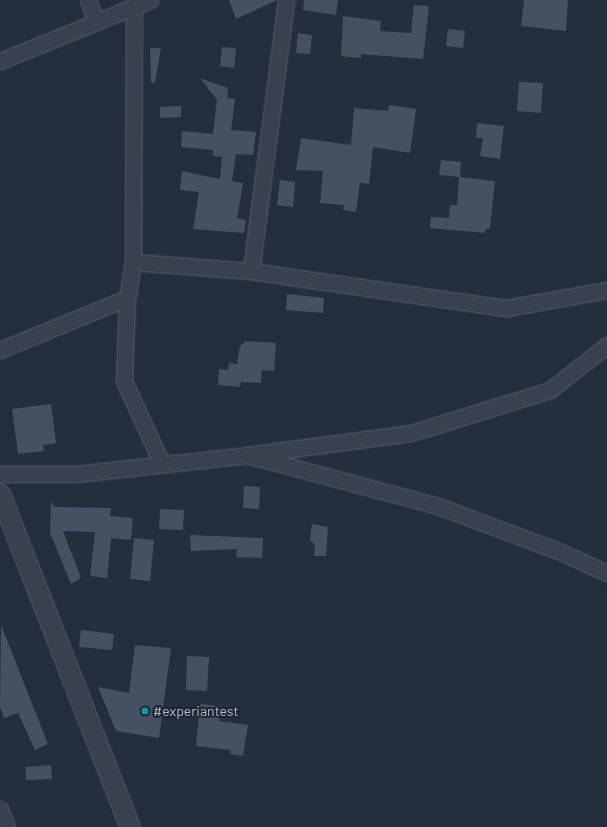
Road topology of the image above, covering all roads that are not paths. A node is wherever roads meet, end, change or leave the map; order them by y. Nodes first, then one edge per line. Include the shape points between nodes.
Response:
1 (88, 0) edge
2 (150, 0) edge
3 (286, 0) edge
4 (134, 6) junction
5 (96, 21) junction
6 (0, 60) edge
7 (133, 262) junction
8 (251, 271) junction
9 (607, 290) edge
10 (127, 298) junction
11 (607, 345) edge
12 (0, 350) edge
13 (247, 455) junction
14 (161, 462) junction
15 (0, 474) edge
16 (0, 494) edge
17 (607, 573) edge
18 (0, 809) edge
19 (7, 827) edge
20 (130, 827) edge

1 - 5 street
2 - 4 street
3 - 8 street
4 - 5 street
4 - 7 street
5 - 6 street
7 - 8 street
7 - 10 street
8 - 9 street via 506,308
10 - 12 street
10 - 14 street via 124,381
11 - 13 street via 550,390 411,433
13 - 14 street
13 - 17 street via 435,505 559,551
14 - 15 street via 76,474
16 - 20 street
18 - 19 street

